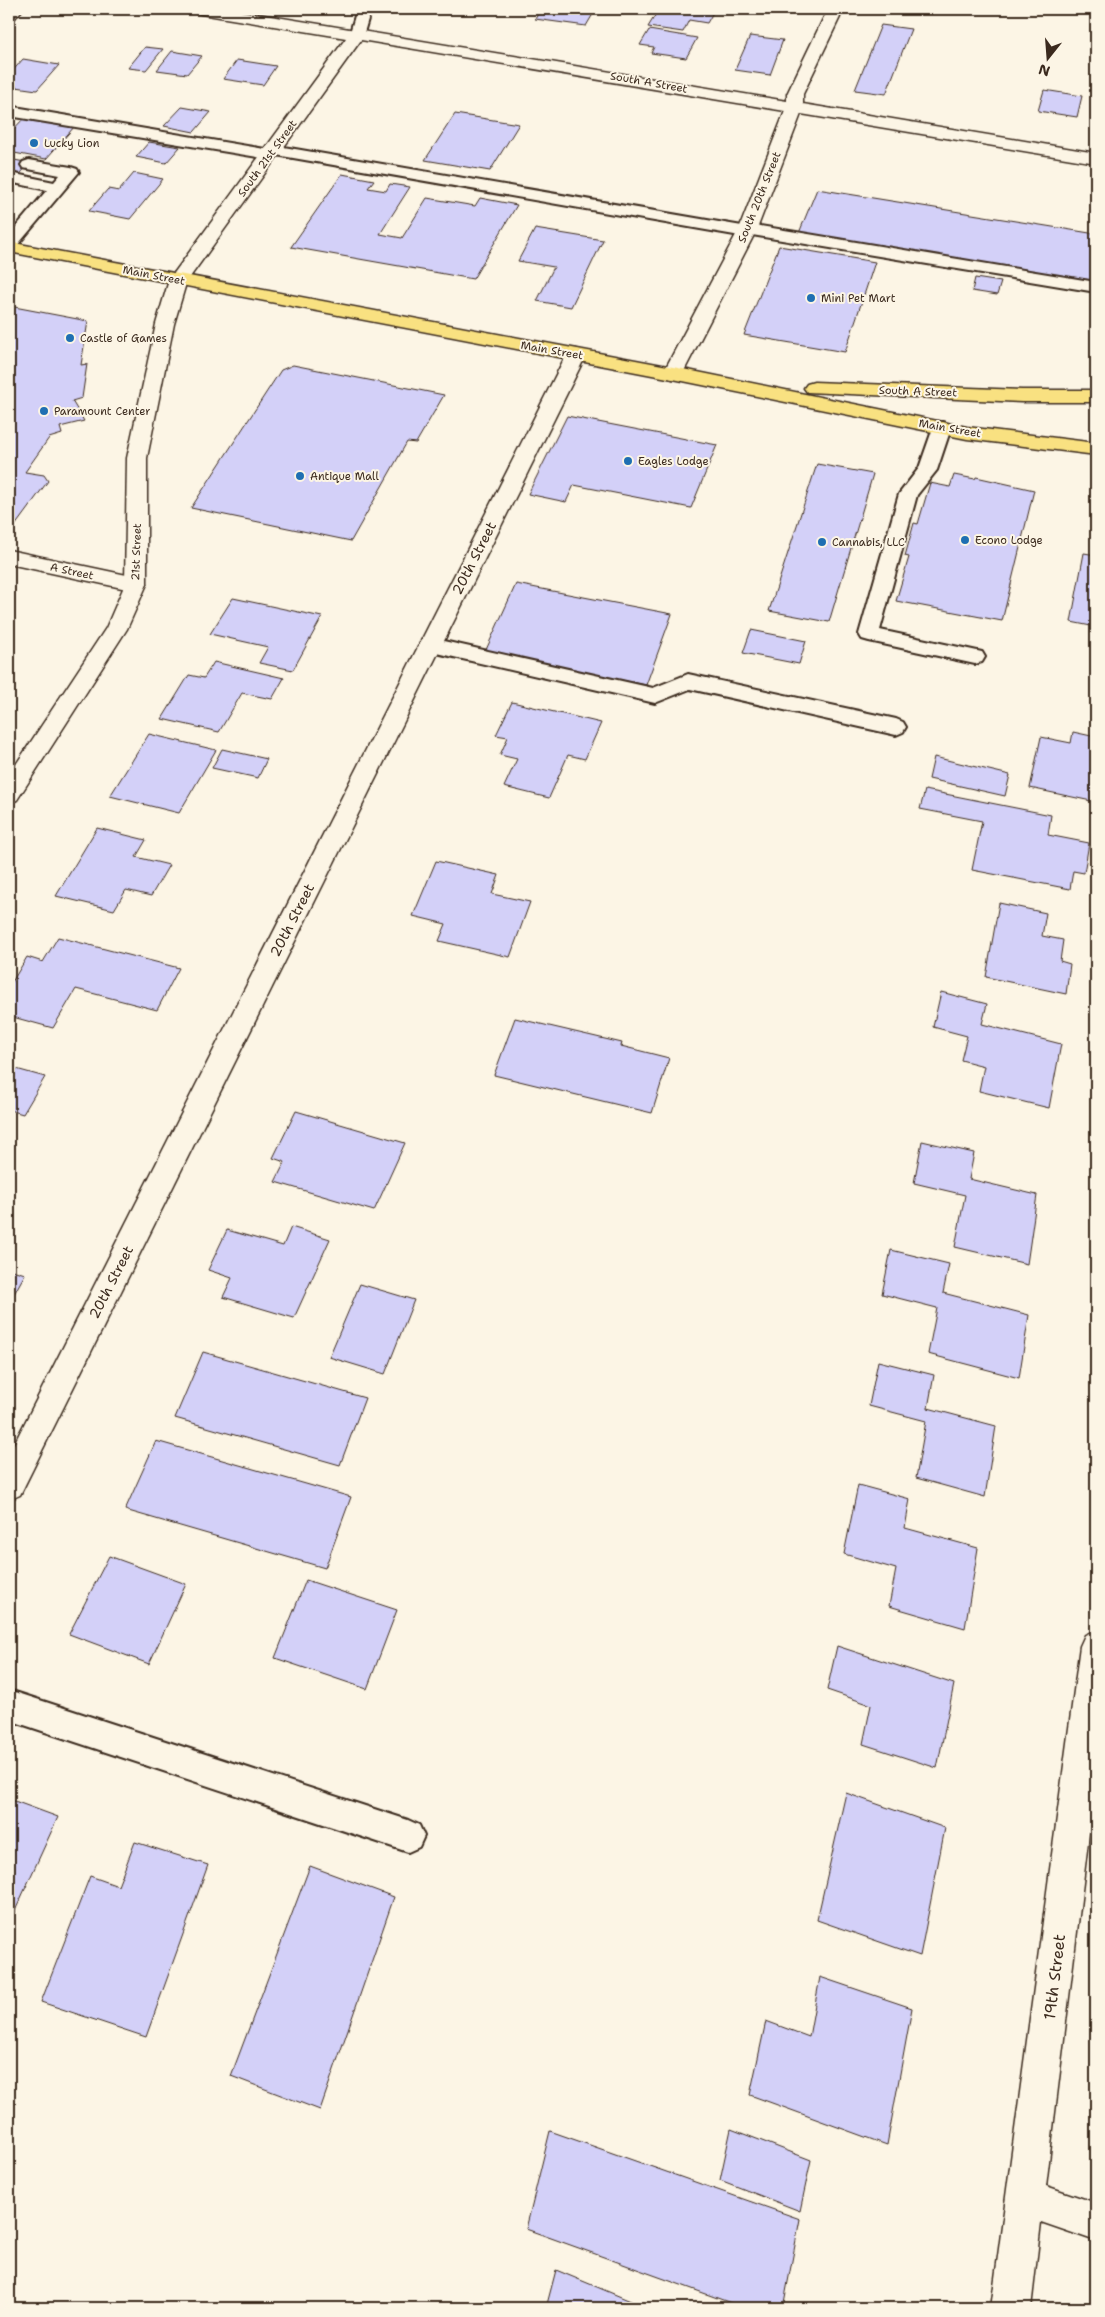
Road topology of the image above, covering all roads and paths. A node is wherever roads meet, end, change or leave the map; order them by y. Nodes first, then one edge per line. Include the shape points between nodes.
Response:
1 (15, 9) edge
2 (200, 9) edge
3 (364, 9) edge
4 (9, 15) edge
5 (832, 17) dead end
6 (356, 36) junction
7 (795, 108) junction
8 (9, 111) edge
9 (271, 152) junction
10 (1096, 158) edge
11 (29, 165) dead end
12 (15, 180) dead end
13 (58, 187) junction
14 (28, 198) dead end
15 (47, 201) junction
16 (747, 231) junction
17 (9, 246) edge
18 (178, 280) junction
19 (1096, 287) edge
20 (576, 354) junction
21 (673, 373) junction
22 (740, 386) junction
23 (1096, 396) edge
24 (942, 428) junction
25 (1096, 449) edge
26 (9, 557) edge
27 (136, 584) junction
28 (430, 645) junction
29 (975, 657) dead end
30 (896, 727) dead end
31 (9, 794) edge
32 (9, 1485) edge
33 (1096, 1646) edge
34 (9, 1705) edge
35 (408, 1836) dead end
36 (1026, 2198) junction
37 (1096, 2222) edge
38 (1011, 2308) edge

1 - 4 street
2 - 6 street, South A Street
3 - 6 lane
5 - 7 street, South 20th Street via 795,94
6 - 7 street, South A Street
6 - 9 street, South 21st Street
7 - 10 street, South A Street
7 - 16 street, South 20th Street
8 - 9 lane
9 - 16 lane
9 - 18 street, South 21st Street
11 - 13 lane via 71,172
12 - 13 lane
13 - 15 lane
14 - 15 lane
15 - 17 lane
16 - 19 lane
16 - 21 street, South 20th Street
17 - 18 main road, Main Street
18 - 20 main road, Main Street
18 - 27 street, 21st Street via 165,324 138,458
20 - 21 main road, Main Street
20 - 28 street, 20th Street
21 - 22 main road, Main Street
22 - 23 main road, South A Street
22 - 24 main road, Main Street
24 - 25 main road, Main Street
24 - 29 lane via 928,470 908,494 869,634
26 - 27 street, A Street
27 - 31 street, 21st Street via 116,629
28 - 30 lane via 655,696 688,681
28 - 32 street, 20th Street
33 - 36 street, 19th Street
34 - 35 lane
36 - 37 street
36 - 38 street, 19th Street

